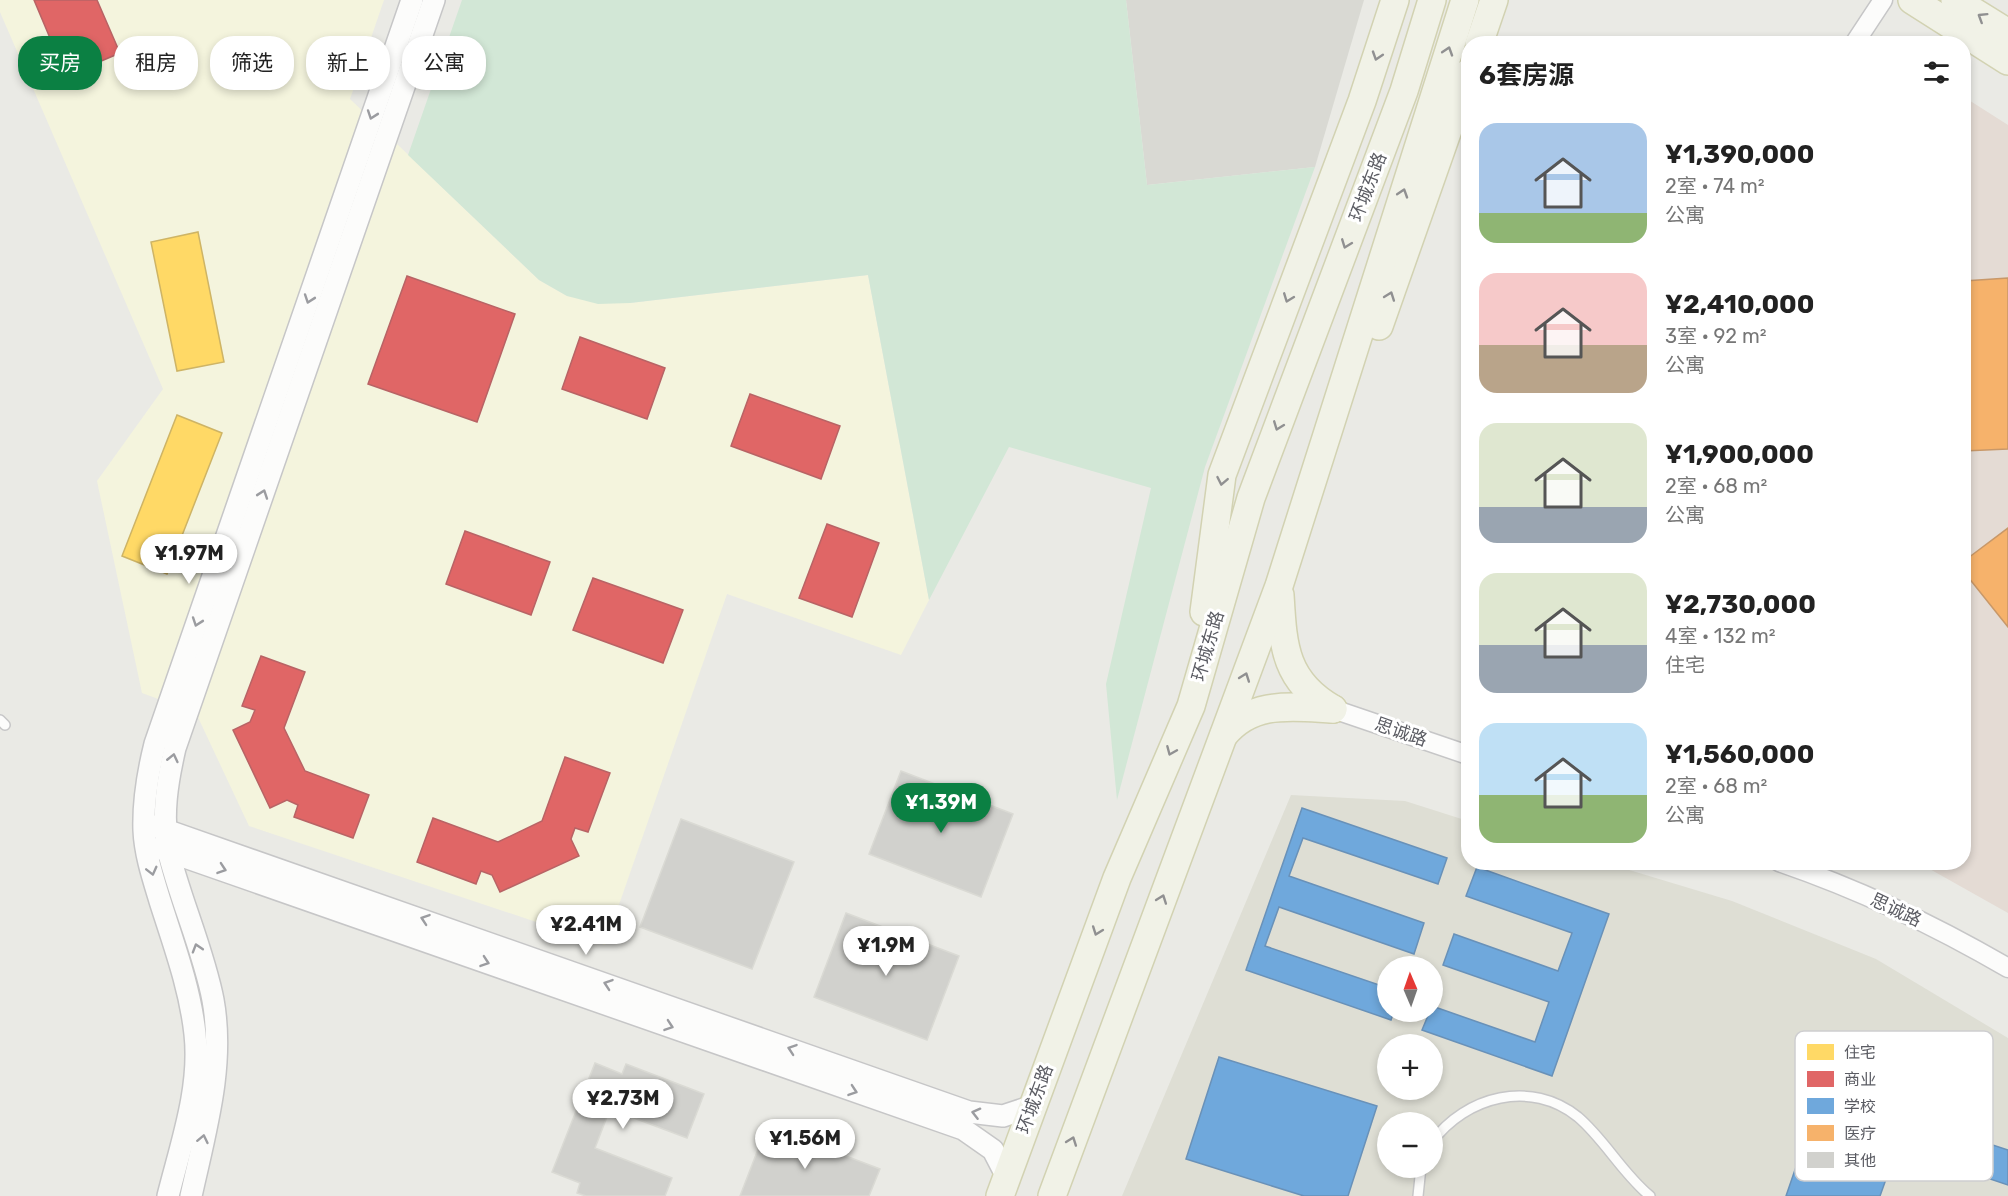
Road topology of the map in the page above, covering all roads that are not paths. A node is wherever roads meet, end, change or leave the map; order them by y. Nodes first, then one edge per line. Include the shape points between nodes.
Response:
1 (412, 0) edge
2 (434, 0) edge
3 (1395, 0) edge
4 (1432, 0) edge
5 (1465, 0) edge
6 (1494, 0) edge
7 (1883, 0) edge
8 (1912, 0) edge
9 (1955, 0) edge
10 (2008, 33) edge
11 (1482, 36) edge
12 (1859, 36) edge
13 (1969, 36) edge
14 (1971, 37) edge
15 (2008, 61) edge
16 (1461, 93) edge
17 (1279, 586) junction
18 (1191, 706) junction
19 (1333, 709) junction
20 (1223, 736) junction
21 (1461, 753) edge
22 (152, 832) junction
23 (168, 850) junction
24 (1798, 870) edge
25 (2008, 968) edge
26 (1033, 1106) junction
27 (1443, 1127) edge
28 (1420, 1178) edge
29 (1003, 1186) edge
30 (168, 1196) edge
31 (191, 1196) edge
32 (1052, 1196) edge
33 (1418, 1196) edge
34 (1650, 1196) edge

1 -> 22 street via 155,744 145,785
22 -> 2 street via 175,748
3 -> 18 main road via 1362,102 1222,475
4 -> 18 main road, 环城东路 via 1404,91 1251,498
17 -> 5 main road, 环城东路
6 - 11 main road
7 - 12 street
8 - 13 main road
10 -> 9 main road
14 - 15 main road
17 -> 16 main road via 1309,521
17 - 19 main road via 1283,639 1290,664 1304,686
20 -> 17 main road, 环城东路
18 -> 26 main road, 环城东路 via 1117,878
19 - 20 main road via 1261,709 1240,719
19 - 21 street, 思诚路
32 -> 20 main road, 环城东路
22 - 23 street
26 -> 22 street via 1003,1116 969,1112
22 -> 30 street via 150,869 190,998 195,1036 190,1105
23 -> 29 street via 963,1129 993,1150
31 -> 23 street via 215,1079 216,1041 213,1000
24 - 25 street, 思诚路 via 1915,919
26 - 29 main road, 环城东路
27 - 34 lane via 1484,1100 1509,1095 1557,1104 1578,1117 1619,1167
28 - 33 lane

